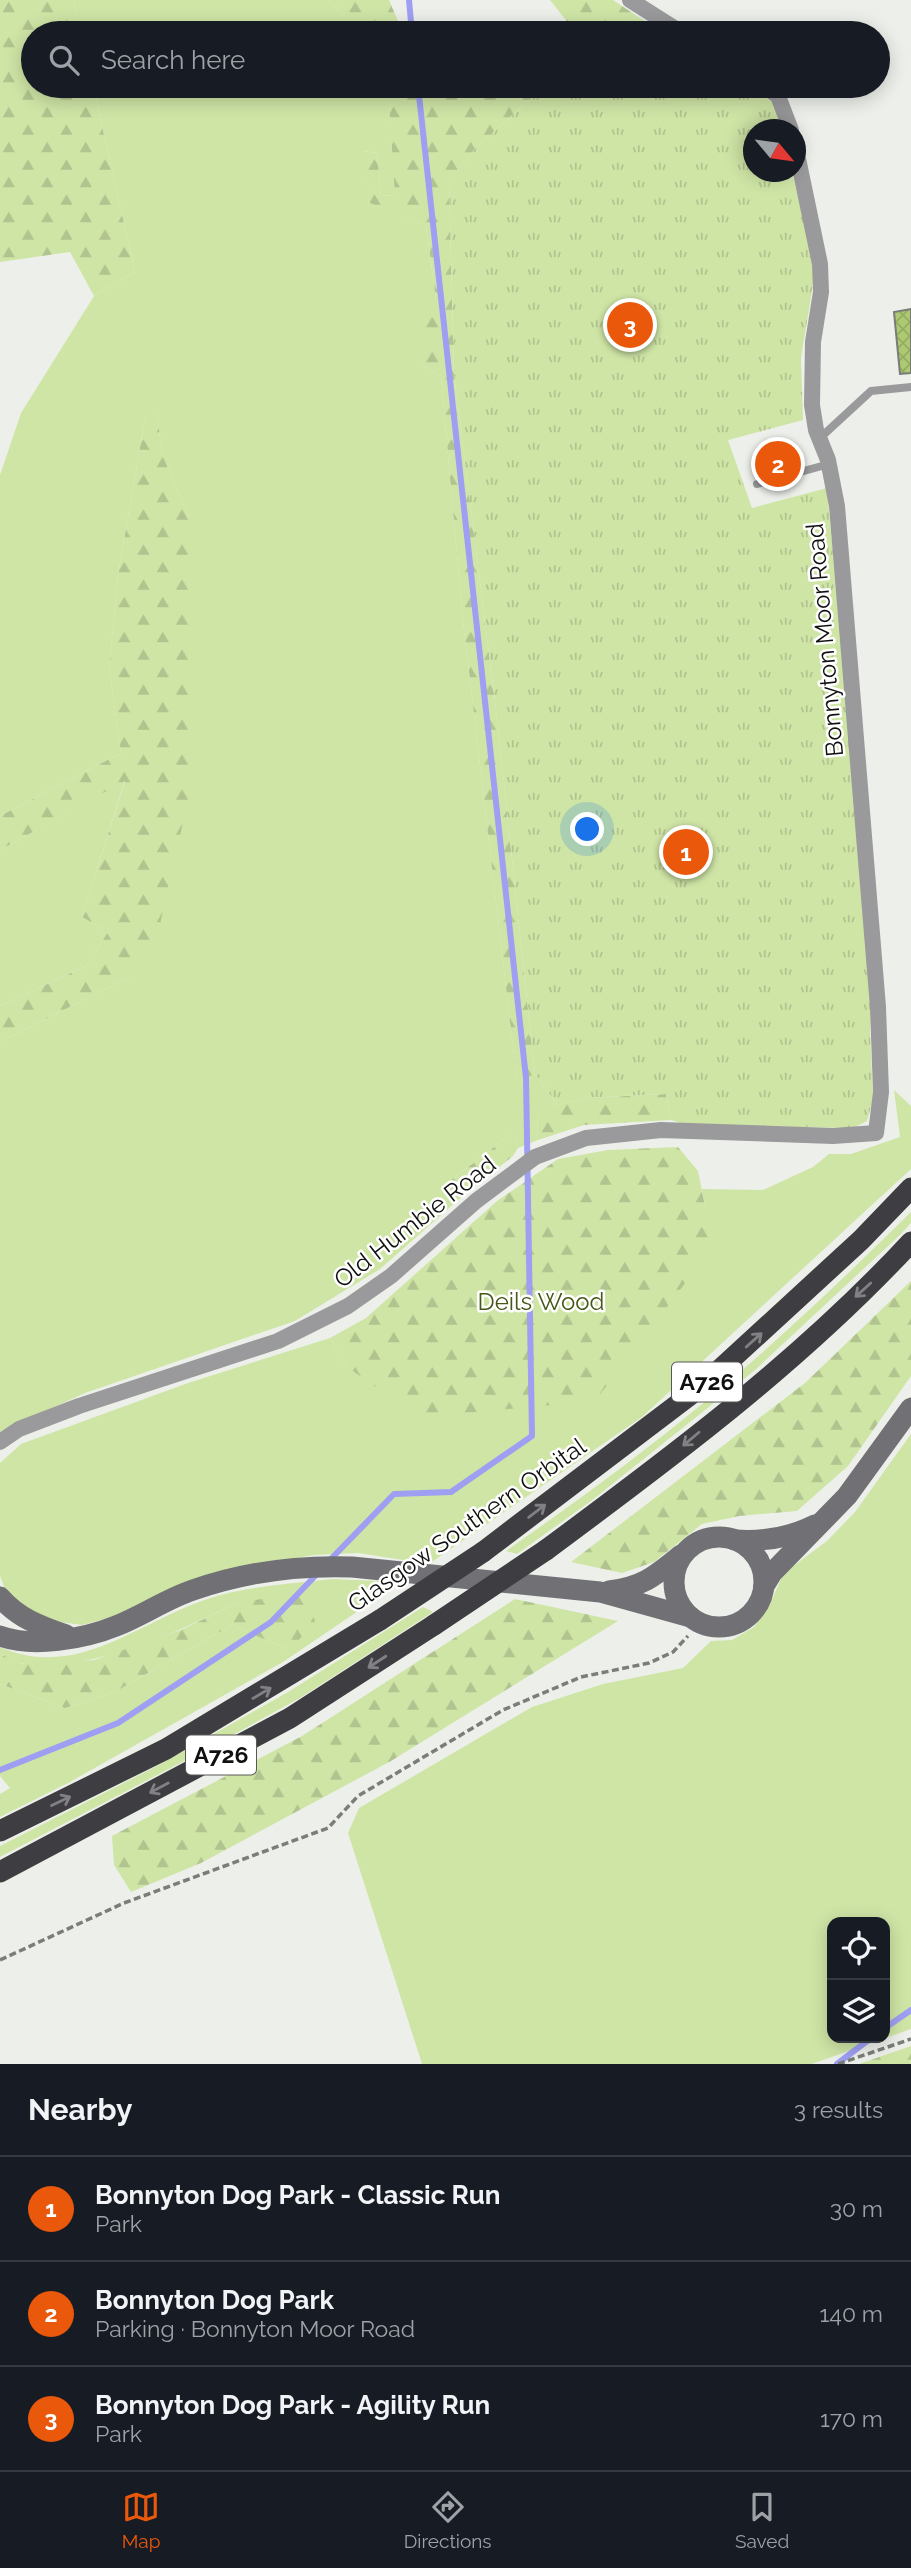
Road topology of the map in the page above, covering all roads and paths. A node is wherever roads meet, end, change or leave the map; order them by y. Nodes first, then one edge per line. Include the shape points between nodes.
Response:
1 (630, 0) edge
2 (663, 21) edge
3 (779, 98) edge
4 (787, 119) edge
5 (803, 182) edge
6 (911, 387) edge
7 (820, 438) junction
8 (829, 464) junction
9 (757, 484) dead end
10 (877, 1133) joint
11 (911, 1188) edge
12 (911, 1242) edge
13 (911, 1408) edge
14 (0, 1442) edge
15 (820, 1522) junction
16 (735, 1540) junction
17 (687, 1551) junction
18 (764, 1586) junction
19 (600, 1592) junction
20 (0, 1597) edge
21 (693, 1620) junction
22 (0, 1636) edge
23 (72, 1637) junction
24 (0, 1831) edge
25 (0, 1872) edge
26 (0, 1960) edge
27 (911, 2039) edge
28 (838, 2064) edge

1 - 2 street
3 - 4 street
5 - 7 street, Bonnyton Moor Road via 820,264 812,405
6 - 7 lane via 871,391
7 - 8 street, Bonnyton Moor Road
8 - 9 lane
8 - 10 street, Bonnyton Moor Road via 837,506 878,1007 881,1092
10 - 14 street, Old Humbie Road via 820,1136 661,1130 586,1138 536,1157 348,1306 278,1341 79,1406 19,1429
24 -> 11 highway, Glasgow Southern Orbital / A726, bridge via 166,1749 483,1552 702,1387
12 -> 25 highway, A726, bridge via 789,1358 661,1464 545,1550 290,1718
13 - 15 street via 848,1496
15 - 16 street via 786,1536
15 - 18 street
16 - 17 street via 709,1538
16 - 18 street via 757,1557
17 - 19 street via 648,1581
17 - 21 street via 675,1571 674,1587 680,1606
18 - 21 street via 750,1616 737,1624 719,1628
19 - 21 street
19 - 23 street via 317,1566 235,1577 191,1590 117,1626
20 - 23 street via 26,1620
21 - 26 path via 689,1635 673,1652 649,1663 581,1677 503,1710 358,1796 328,1828 124,1903
22 - 23 street via 16,1642
27 - 28 path

